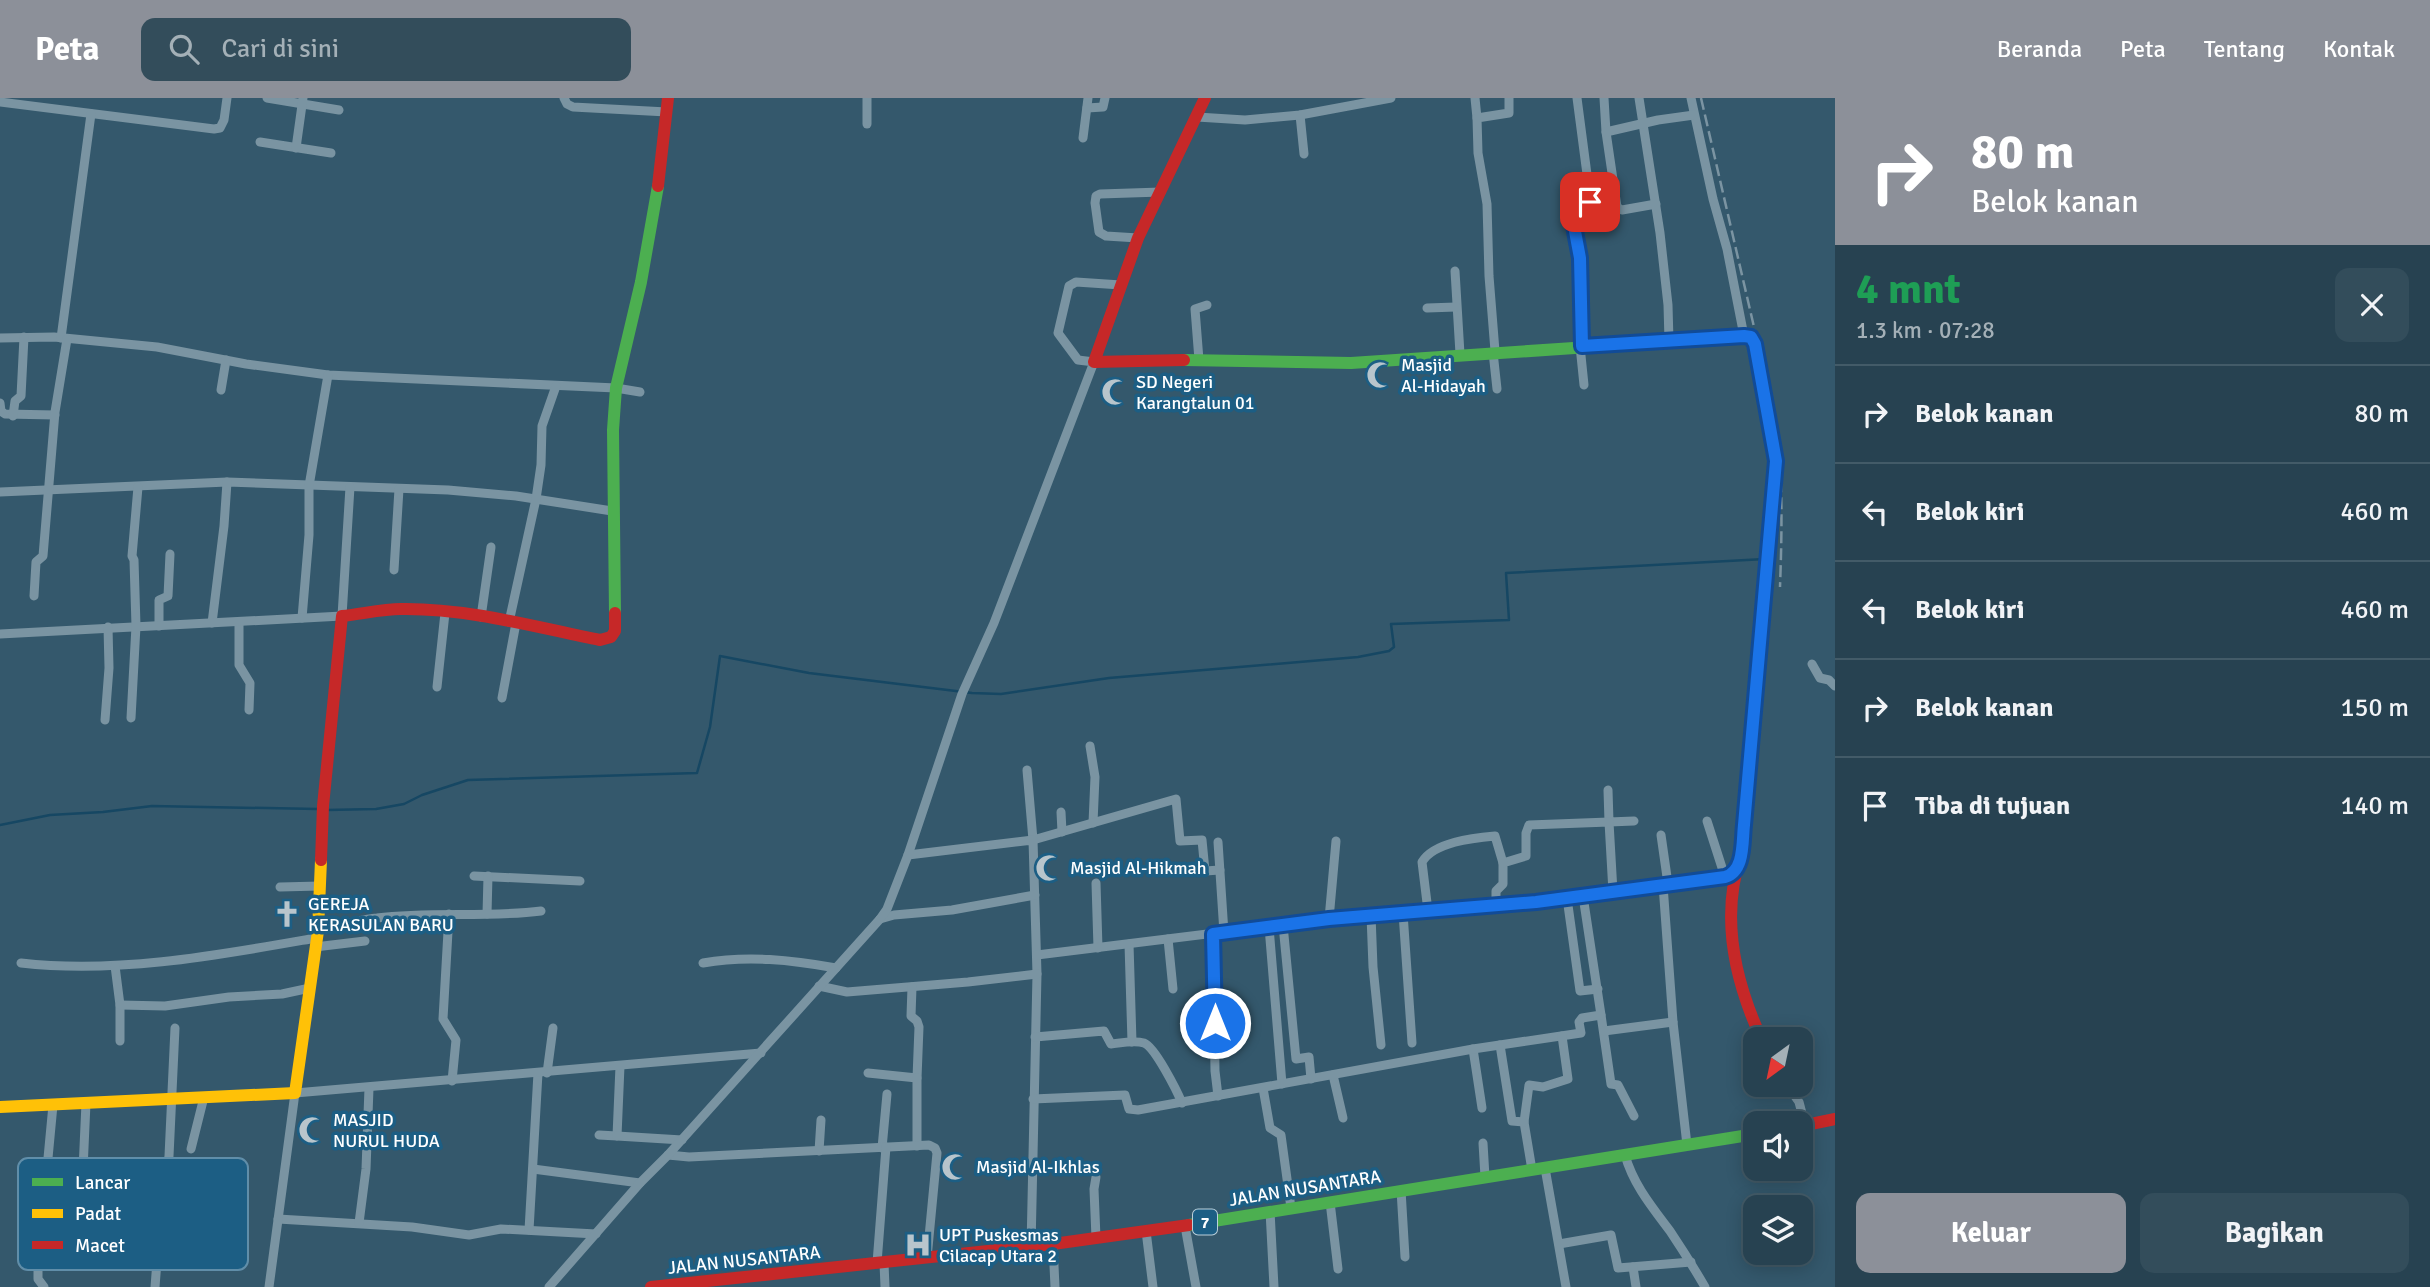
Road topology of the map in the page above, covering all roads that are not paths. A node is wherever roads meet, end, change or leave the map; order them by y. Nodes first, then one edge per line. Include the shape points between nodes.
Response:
1 (228, 98) edge
2 (267, 98) edge
3 (565, 98) edge
4 (668, 98) edge
5 (867, 98) edge
6 (1105, 98) edge
7 (1205, 98) edge
8 (1391, 98) edge
9 (1475, 98) edge
10 (1509, 98) edge
11 (1577, 98) edge
12 (1604, 98) edge
13 (1639, 98) edge
14 (1691, 98) edge
15 (1373, 100) edge
16 (302, 101) edge
17 (0, 102) edge
18 (1088, 103) edge
19 (339, 110) dead end
20 (667, 112) junction
21 (91, 114) junction
22 (1300, 115) junction
23 (1694, 115) junction
24 (1197, 117) junction
25 (1477, 118) junction
26 (1643, 123) junction
27 (867, 124) dead end
28 (1606, 132) junction
29 (1083, 138) dead end
30 (260, 142) dead end
31 (296, 148) junction
32 (331, 153) dead end
33 (1304, 154) dead end
34 (1161, 192) junction
35 (1656, 204) junction
36 (1139, 237) junction
37 (1455, 271) dead end
38 (1121, 285) junction
39 (1207, 305) dead end
40 (1457, 307) junction
41 (1427, 308) dead end
42 (1744, 336) junction
43 (24, 337) junction
44 (0, 338) edge
45 (64, 338) junction
46 (1669, 341) junction
47 (1581, 346) junction
48 (1494, 351) junction
49 (1460, 354) junction
50 (1199, 359) junction
51 (226, 360) junction
52 (1094, 362) junction
53 (328, 375) junction
54 (1584, 385) dead end
55 (556, 386) junction
56 (617, 388) junction
57 (1497, 389) dead end
58 (221, 390) dead end
59 (640, 392) dead end
60 (0, 402) edge
61 (55, 415) junction
62 (13, 416) junction
63 (227, 482) junction
64 (309, 486) junction
65 (138, 487) junction
66 (350, 487) junction
67 (399, 489) junction
68 (50, 491) junction
69 (0, 492) edge
70 (536, 499) junction
71 (612, 511) junction
72 (491, 547) dead end
73 (170, 554) dead end
74 (394, 570) dead end
75 (34, 596) dead end
76 (445, 613) junction
77 (342, 616) junction
78 (481, 617) junction
79 (302, 618) junction
80 (239, 622) junction
81 (512, 622) junction
82 (212, 624) junction
83 (136, 626) junction
84 (159, 626) junction
85 (108, 627) junction
86 (0, 634) edge
87 (1812, 664) dead end
88 (1835, 686) edge
89 (437, 687) dead end
90 (502, 698) dead end
91 (249, 710) dead end
92 (131, 718) dead end
93 (105, 720) dead end
94 (1090, 746) dead end
95 (1027, 770) dead end
96 (1608, 790) dead end
97 (1060, 812) dead end
98 (1634, 821) dead end
99 (1707, 821) dead end
100 (1609, 822) junction
101 (1093, 823) junction
102 (1062, 832) junction
103 (1661, 835) dead end
104 (1032, 840) junction
105 (1336, 841) dead end
106 (1218, 842) dead end
107 (908, 855) junction
108 (1503, 863) junction
109 (1220, 870) junction
110 (1729, 875) junction
111 (474, 876) dead end
112 (488, 876) junction
113 (580, 881) dead end
114 (1096, 883) dead end
115 (1666, 885) junction
116 (320, 886) junction
117 (280, 887) dead end
118 (1613, 892) junction
119 (1035, 895) junction
120 (1583, 896) junction
121 (1567, 898) junction
122 (1496, 906) junction
123 (541, 911) dead end
124 (1428, 911) junction
125 (1403, 913) junction
126 (449, 914) junction
127 (487, 914) junction
128 (1371, 915) junction
129 (880, 919) junction
130 (1329, 919) junction
131 (1283, 925) junction
132 (1269, 927) junction
133 (1224, 933) junction
134 (1213, 934) junction
135 (316, 939) junction
136 (1167, 939) junction
137 (365, 941) dead end
138 (1129, 944) junction
139 (1098, 948) junction
140 (1037, 955) junction
141 (21, 963) dead end
142 (703, 963) dead end
143 (115, 966) junction
144 (836, 968) junction
145 (1037, 974) junction
146 (819, 986) junction
147 (912, 987) junction
148 (310, 988) junction
149 (1173, 989) dead end
150 (1598, 989) junction
151 (120, 1004) junction
152 (1601, 1015) junction
153 (1673, 1021) junction
154 (1756, 1027) edge
155 (175, 1028) dead end
156 (553, 1028) dead end
157 (1604, 1031) junction
158 (1562, 1036) junction
159 (1035, 1037) junction
160 (120, 1041) dead end
161 (1132, 1042) junction
162 (1412, 1043) dead end
163 (1381, 1045) dead end
164 (1500, 1045) junction
165 (1473, 1049) junction
166 (761, 1053) junction
167 (620, 1066) junction
168 (542, 1073) junction
169 (868, 1073) dead end
170 (1333, 1075) junction
171 (917, 1078) junction
172 (1311, 1079) junction
173 (452, 1081) junction
174 (1282, 1084) junction
175 (369, 1088) junction
176 (1263, 1088) junction
177 (296, 1093) junction
178 (887, 1094) dead end
179 (1218, 1096) junction
180 (204, 1097) junction
181 (172, 1098) junction
182 (1033, 1099) junction
183 (1182, 1103) junction
184 (86, 1104) junction
185 (53, 1105) junction
186 (0, 1107) edge
187 (1482, 1108) dead end
188 (1633, 1116) dead end
189 (1343, 1118) dead end
190 (1835, 1119) edge
191 (821, 1120) dead end
192 (1524, 1122) junction
193 (1813, 1123) edge
194 (599, 1135) dead end
195 (617, 1136) junction
196 (1743, 1136) edge
197 (682, 1140) junction
198 (1483, 1143) dead end
199 (1687, 1145) junction
200 (917, 1146) junction
201 (884, 1148) junction
202 (191, 1149) dead end
203 (819, 1151) junction
204 (668, 1155) junction
205 (1625, 1155) junction
206 (48, 1158) edge
207 (84, 1158) edge
208 (169, 1158) edge
209 (533, 1169) junction
210 (1538, 1169) junction
211 (1096, 1177) dead end
212 (1485, 1177) junction
213 (640, 1183) junction
214 (1401, 1191) junction
215 (1330, 1202) junction
216 (1291, 1208) junction
217 (1270, 1211) junction
218 (278, 1219) junction
219 (359, 1223) junction
220 (1185, 1226) junction
221 (529, 1230) junction
222 (1146, 1231) junction
223 (596, 1234) junction
224 (1096, 1238) junction
225 (1053, 1244) junction
226 (1559, 1244) junction
227 (1031, 1247) junction
228 (1405, 1257) dead end
229 (927, 1258) junction
230 (1690, 1262) junction
231 (880, 1263) junction
232 (1633, 1267) junction
233 (1338, 1269) dead end
234 (38, 1270) edge
235 (697, 1285) edge
236 (44, 1287) edge
237 (269, 1287) edge
238 (549, 1287) edge
239 (651, 1287) edge
240 (885, 1287) edge
241 (1055, 1287) edge
242 (1153, 1287) edge
243 (1196, 1287) edge
244 (1274, 1287) edge
245 (1566, 1287) edge
246 (1636, 1287) edge
247 (1705, 1287) edge

1 - 21 street via 224,122 218,129
2 - 16 street
3 - 20 street via 573,107
4 - 20 main road
5 - 27 street
6 - 18 street via 1103,107
7 - 24 main road
8 - 15 street
9 - 25 street
10 - 25 street via 1509,113
11 - 47 street via 1593,220 1574,226 1580,258
12 - 28 street
13 - 26 street
14 - 23 street
15 - 22 street
16 - 19 street
16 - 31 street
17 - 21 street
18 - 29 street
20 - 56 main road via 658,189
21 - 45 street
22 - 24 street via 1245,120
22 - 33 street
23 - 26 street
23 - 42 street
24 - 34 main road
25 - 48 street via 1487,204
26 - 28 street
26 - 35 street
28 - 35 street via 1617,207
30 - 31 street
31 - 32 street
34 - 36 main road
34 - 36 street via 1096,196 1099,232
35 - 46 street
36 - 38 main road
37 - 40 street
38 - 52 main road
38 - 52 street via 1076,282 1067,291 1058,333 1074,356
39 - 50 street via 1195,309
40 - 41 street
40 - 49 street
42 - 46 main road
42 - 110 main road via 1755,344 1776,461 1742,845 1739,863
43 - 44 street
43 - 45 street
43 - 62 street via 21,396 15,401
45 - 51 street via 157,347
45 - 61 street
46 - 47 main road
47 - 48 main road
47 - 54 street
48 - 49 main road
48 - 57 street
49 - 50 main road via 1351,363
50 - 52 main road
51 - 53 street
51 - 58 street
52 - 107 street via 994,623 963,691
53 - 55 street
53 - 64 street
55 - 56 street
55 - 70 street via 542,426
56 - 59 street
56 - 71 main road
60 - 62 street via 2,413
61 - 62 street
61 - 68 street
63 - 64 street
63 - 65 street
63 - 82 street
64 - 66 street
64 - 79 street
65 - 68 street
65 - 83 street via 132,556
66 - 67 street
66 - 77 street
67 - 70 street
67 - 74 street
68 - 69 street
68 - 75 street
70 - 71 street
70 - 81 street
71 - 81 main road via 615,631 611,637 600,640
72 - 78 street
73 - 84 street via 168,596 159,600
76 - 77 main road via 400,609
76 - 78 main road
76 - 89 street
77 - 79 street
77 - 116 main road
78 - 81 main road
79 - 80 street
80 - 82 street
80 - 91 street via 239,665 250,683
81 - 90 street
82 - 84 street
83 - 84 street
83 - 85 street
83 - 92 street
85 - 86 street
85 - 93 street
87 - 88 street via 1820,678
94 - 101 street via 1095,777
95 - 104 street
96 - 100 street
97 - 102 street
98 - 100 street
99 - 110 street
100 - 108 street via 1529,825 1526,856
100 - 118 street
101 - 102 street
101 - 109 street via 1176,799 1180,841 1202,840 1205,871
102 - 104 street
103 - 115 street
104 - 107 street
104 - 119 street
105 - 130 street
106 - 109 street
107 - 129 street
108 - 122 street
108 - 124 street via 1495,836 1434,850 1422,862
109 - 133 street
110 - 115 street
110 - 154 main road via 1734,962
111 - 112 street
112 - 113 street
112 - 127 street
114 - 139 street
115 - 118 street
115 - 153 street
116 - 117 street
116 - 135 main road
118 - 120 street
119 - 129 street
119 - 140 street
120 - 121 street
120 - 150 street
121 - 122 street
121 - 150 street via 1580,991
122 - 124 street
123 - 127 street
124 - 125 street
125 - 128 street
125 - 162 street
126 - 127 street
126 - 135 street via 376,918
126 - 173 street via 443,1018 456,1040
128 - 130 street
128 - 163 street
129 - 144 street
130 - 131 street
131 - 132 street
131 - 172 street via 1296,1059 1308,1057
132 - 133 street
132 - 174 street
133 - 134 street
134 - 136 street
134 - 179 street
135 - 137 street
135 - 143 street
135 - 148 main road
136 - 138 street
136 - 149 street
138 - 139 street
138 - 161 street
139 - 140 street
140 - 145 street
141 - 143 street
142 - 144 street via 779,960
143 - 151 street
144 - 146 street
145 - 147 street
145 - 159 street
146 - 147 street via 847,992
146 - 166 street
147 - 171 street via 911,1016 919,1027
148 - 151 street via 165,1006
148 - 177 main road
150 - 152 street
151 - 160 street
152 - 157 street
152 - 158 street via 1582,1018 1581,1033
153 - 157 street
153 - 199 street
155 - 181 street
156 - 168 street
157 - 188 street via 1611,1084 1618,1085
158 - 164 street
158 - 192 street via 1568,1079 1543,1087 1529,1085
159 - 161 street via 1104,1031 1111,1044
159 - 182 street
161 - 183 street via 1151,1048
164 - 165 street
164 - 192 street via 1512,1121
165 - 170 street
165 - 187 street
166 - 167 street
166 - 197 street
167 - 168 street
167 - 195 street
168 - 173 street
168 - 209 street
169 - 171 street
170 - 172 street
170 - 189 street
171 - 200 street
172 - 174 street
173 - 175 street
174 - 176 street
175 - 177 street
175 - 219 street
176 - 179 street
176 - 216 street via 1270,1128 1281,1135
177 - 180 main road
177 - 218 street
178 - 201 street
179 - 183 street
180 - 181 main road
180 - 202 street
181 - 184 main road
181 - 208 street
182 - 183 street via 1125,1095 1132,1111
182 - 227 street
184 - 185 main road
184 - 207 street
185 - 186 main road
185 - 206 street
190 - 193 main road
191 - 203 street
192 - 210 street
194 - 195 street
195 - 197 street
196 - 199 main road, JALAN NUSANTARA / 7
197 - 204 street
198 - 212 street
199 - 205 main road, JALAN NUSANTARA / 7
200 - 201 street
200 - 229 street via 929,1145 937,1153
201 - 203 street
201 - 231 street
203 - 204 street
204 - 213 street
205 - 210 main road, JALAN NUSANTARA / 7
205 - 230 street via 1642,1193
209 - 213 street
209 - 221 street
210 - 212 main road, JALAN NUSANTARA / 7
210 - 226 street
211 - 224 street
212 - 214 main road, JALAN NUSANTARA / 7
213 - 223 street
214 - 215 main road, JALAN NUSANTARA / 7
214 - 228 street
215 - 216 main road, JALAN NUSANTARA / 7
215 - 233 street
216 - 217 main road, JALAN NUSANTARA / 7
217 - 220 main road, JALAN NUSANTARA / 7
217 - 244 street
218 - 219 street
218 - 237 street
219 - 221 street via 469,1236 490,1230
220 - 222 main road, JALAN NUSANTARA / 7
220 - 243 street
221 - 223 street
222 - 224 main road, JALAN NUSANTARA / 7
222 - 242 street
223 - 238 street
224 - 225 main road, JALAN NUSANTARA / 7
225 - 227 main road, JALAN NUSANTARA / 7
225 - 241 street
226 - 232 street via 1611,1235 1616,1267
226 - 245 street
227 - 229 main road, JALAN NUSANTARA / 7
229 - 231 main road, JALAN NUSANTARA / 7
230 - 232 street
230 - 247 street
231 - 235 main road, JALAN NUSANTARA / 7
231 - 240 street
232 - 246 street
234 - 236 street
235 - 239 main road, JALAN NUSANTARA / 7

